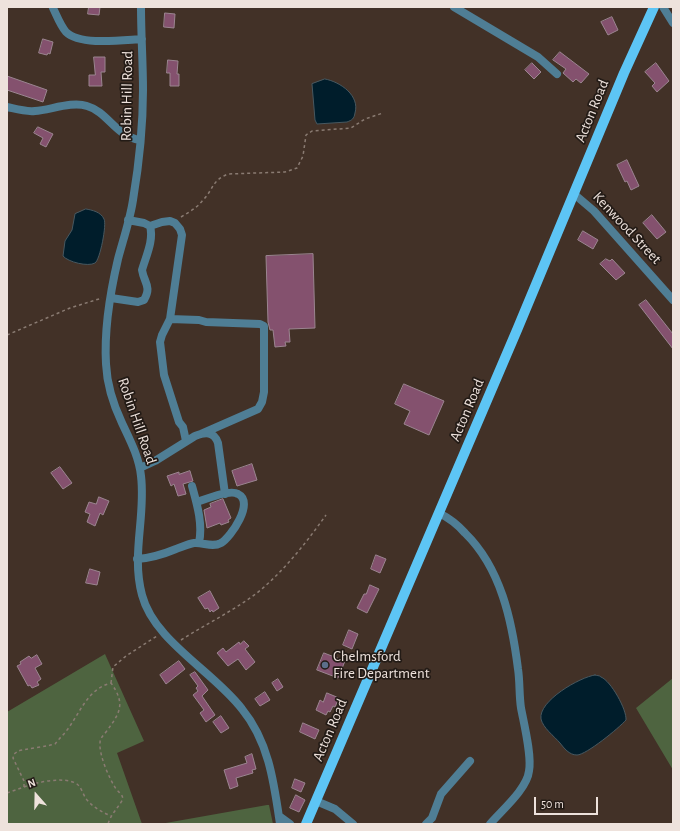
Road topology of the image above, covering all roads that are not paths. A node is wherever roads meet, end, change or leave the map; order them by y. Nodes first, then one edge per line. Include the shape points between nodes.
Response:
1 (141, 7) edge
2 (454, 7) edge
3 (654, 7) edge
4 (663, 7) edge
5 (53, 8) edge
6 (673, 23) edge
7 (142, 39) junction
8 (557, 74) dead end
9 (7, 107) edge
10 (140, 140) junction
11 (574, 194) junction
12 (128, 220) junction
13 (150, 226) junction
14 (111, 298) junction
15 (673, 300) edge
16 (170, 320) junction
17 (201, 434) junction
18 (186, 441) junction
19 (140, 468) junction
20 (192, 486) dead end
21 (225, 494) junction
22 (197, 502) junction
23 (439, 513) junction
24 (199, 543) junction
25 (137, 559) junction
26 (470, 760) dead end
27 (316, 801) junction
28 (279, 820) edge
29 (290, 824) edge
30 (306, 824) edge
31 (353, 824) edge
32 (426, 824) edge
33 (490, 824) edge

1 - 7 street, Robin Hill Road
2 - 8 street via 538,57
3 - 11 main road, Acton Road
4 - 6 street
5 - 7 street via 66,31 74,37 94,41
7 - 10 street, Robin Hill Road via 143,90
9 - 10 street via 30,111 85,105 128,137
10 - 12 street, Robin Hill Road via 135,187
11 - 15 street, Kenwood Street via 602,219
11 - 23 main road, Acton Road
12 - 13 street
12 - 14 street, Robin Hill Road
13 - 14 street via 151,240 142,270 148,288 144,300 138,302
13 - 16 street via 172,222 180,229 182,236
14 - 19 street, Robin Hill Road via 106,354 107,375 115,408
16 - 17 street via 264,326 264,392 258,409
16 - 18 street via 160,342 161,354 164,375
17 - 18 street
17 - 21 street via 210,433 216,438
18 - 19 street
19 - 25 street, Robin Hill Road via 142,502
20 - 22 street
21 - 22 street
21 - 24 street via 238,493 241,496 243,505 240,520 231,534 220,543
22 - 24 street via 201,531
23 - 27 main road, Acton Road
23 - 33 street via 451,520 475,542 486,557 495,575 513,636 530,761 529,772 525,783
24 - 25 street
25 - 28 street, Robin Hill Road via 142,597 150,614 175,645 225,689 250,720 267,755
26 - 32 street via 441,794 432,818
27 - 30 main road, Acton Road
27 - 31 street via 335,809
28 - 29 street

